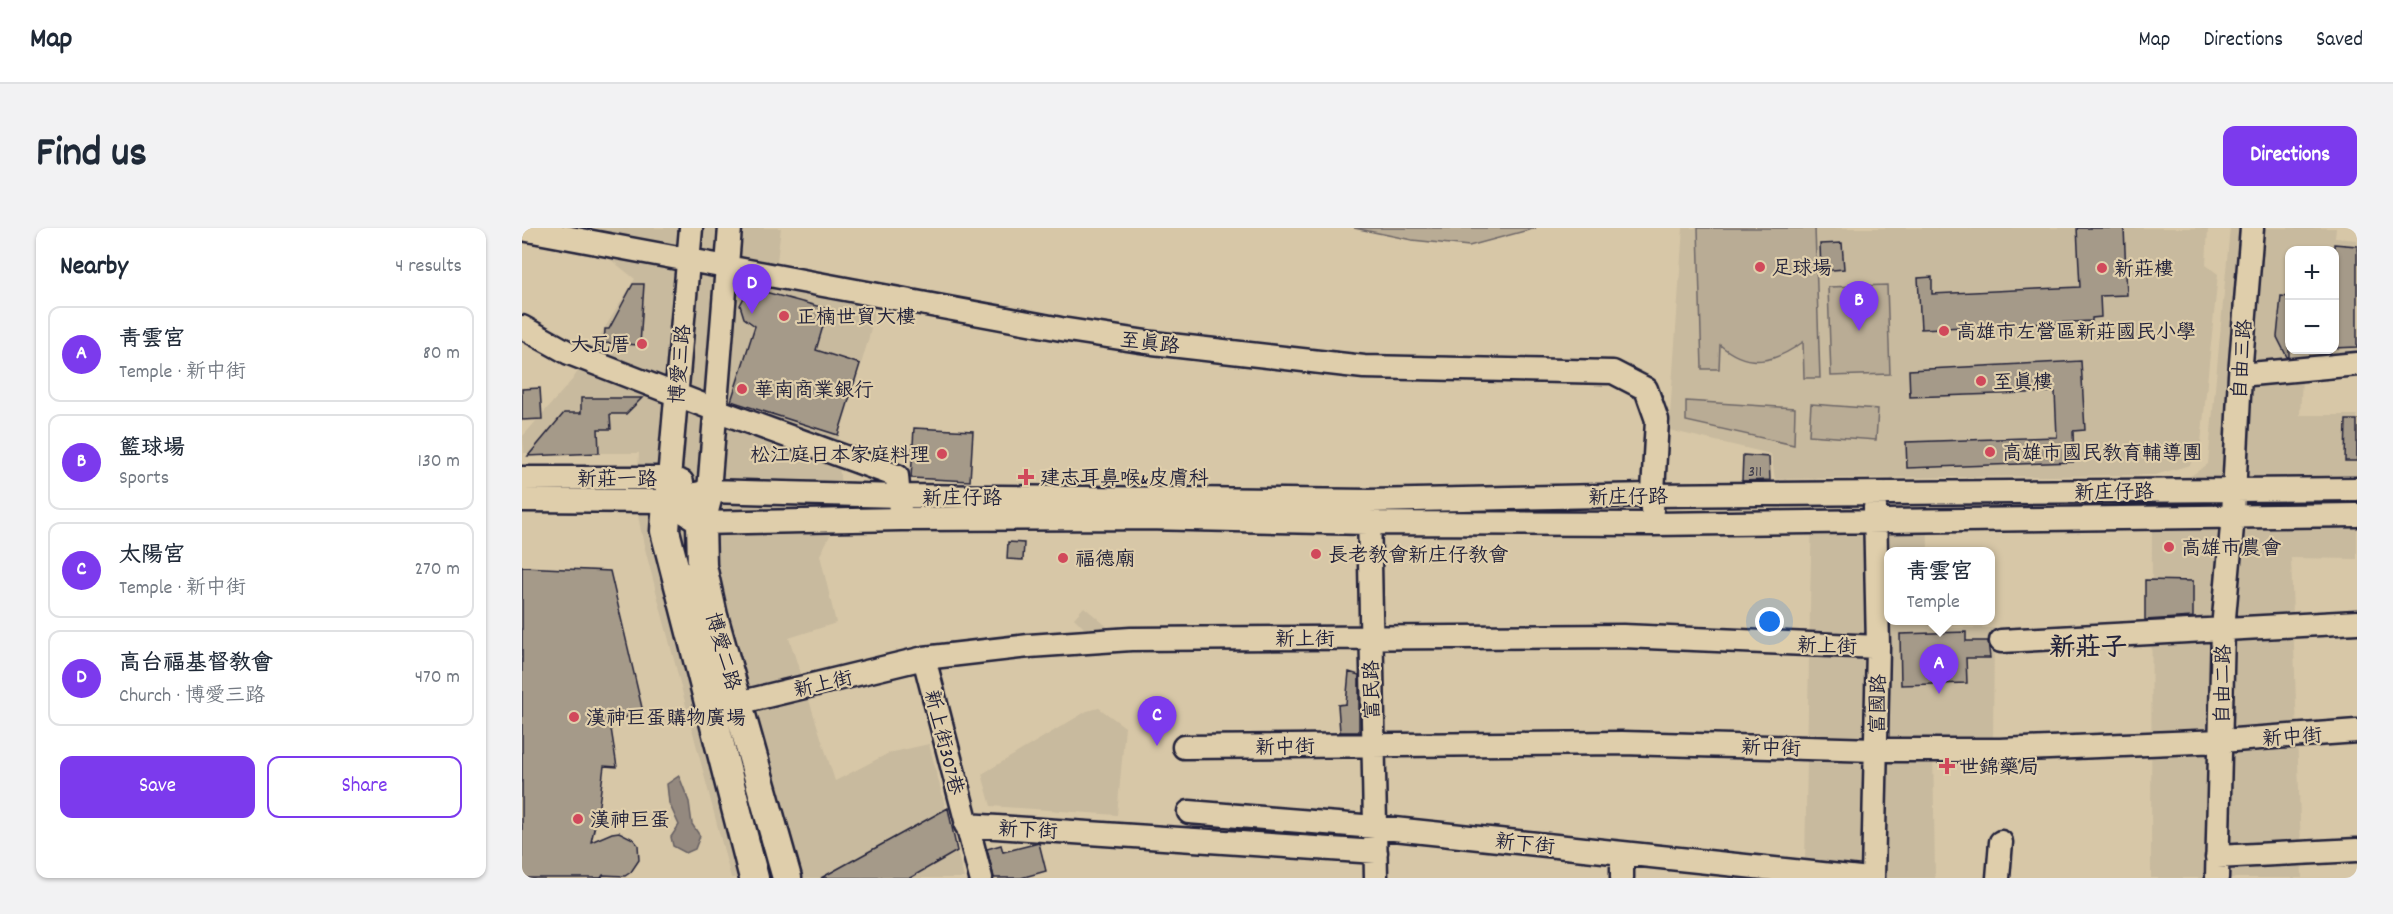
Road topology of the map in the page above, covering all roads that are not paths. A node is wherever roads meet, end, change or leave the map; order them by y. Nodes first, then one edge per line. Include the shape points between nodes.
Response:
1 (691, 228) edge
2 (730, 228) edge
3 (2252, 228) edge
4 (522, 230) edge
5 (688, 260) junction
6 (727, 267) junction
7 (522, 327) edge
8 (2357, 364) edge
9 (2240, 375) junction
10 (677, 394) junction
11 (716, 410) junction
12 (522, 478) edge
13 (2357, 489) edge
14 (669, 490) junction
15 (2234, 490) junction
16 (709, 491) junction
17 (1874, 493) junction
18 (1651, 495) junction
19 (899, 496) junction
20 (522, 500) edge
21 (1368, 512) junction
22 (2357, 514) edge
23 (2233, 515) junction
24 (901, 519) junction
25 (1875, 520) junction
26 (701, 524) junction
27 (1653, 524) junction
28 (2357, 622) edge
29 (2223, 629) junction
30 (1370, 638) junction
31 (2001, 641) dead end
32 (1878, 647) junction
33 (924, 658) junction
34 (738, 703) junction
35 (2357, 731) edge
36 (2221, 741) junction
37 (1372, 745) junction
38 (1184, 747) dead end
39 (1876, 750) junction
40 (1189, 812) dead end
41 (966, 825) junction
42 (1375, 827) junction
43 (2001, 842) dead end
44 (2357, 850) edge
45 (1376, 852) junction
46 (1622, 853) junction
47 (2217, 868) edge
48 (754, 878) edge
49 (787, 878) edge
50 (981, 878) edge
51 (1376, 878) edge
52 (1622, 878) edge
53 (1860, 878) edge
54 (1873, 878) edge
55 (1998, 878) edge

1 - 5 street, 博愛三路
2 - 6 street, 博愛三路
3 - 9 street, 自由三路
4 - 5 street, 至真路
5 - 6 street, 至真路
5 - 10 street, 博愛三路
6 - 11 street, 博愛三路
6 - 18 street, 至真路 via 1061,329 1164,344 1364,367 1613,372 1646,389 1657,420
7 - 10 street, 新庄仔路 via 569,352
8 - 9 street
9 - 15 street, 自由三路
10 - 11 street, 新庄仔路
10 - 14 street, 博愛三路
11 - 16 street, 博愛三路
11 - 19 street, 新庄仔路 via 897,476
12 - 14 street, 新莊一路
13 - 15 street, 新庄仔路
14 - 16 street, 新庄仔路
14 - 20 street, 新莊一路
14 - 26 street
14 - 48 main road, 博愛二路 via 665,531
15 - 17 street, 新庄仔路
15 - 23 street, 自由二路
16 - 19 street, 新庄仔路
16 - 26 main road, 博愛二路
17 - 18 street, 新庄仔路
17 - 25 street, 富國路
18 - 21 street, 新庄仔路
18 - 27 street, 至真路
19 - 21 street, 新庄仔路
19 - 24 street, 新庄仔路
21 - 24 street, 新庄仔路
21 - 27 street, 新庄仔路
21 - 30 street, 富民路
22 - 23 street, 新庄仔路
23 - 25 street, 新庄仔路
23 - 29 street, 自由二路
24 - 26 street, 新庄仔路
25 - 27 street, 新庄仔路
25 - 32 street, 富國路
26 - 34 main road, 博愛二路 via 702,566
28 - 29 street
29 - 31 street
29 - 36 street, 自由二路
30 - 32 street, 新上街 via 1623,636
30 - 33 street, 新上街 via 1131,639
30 - 37 street, 富民路
32 - 39 street, 富國路
33 - 34 street, 新上街
33 - 41 street, 新上街307巷
34 - 49 main road, 博愛二路
35 - 36 street, 新中街
36 - 39 street, 新中街 via 2000,750
36 - 47 street, 自由二路
37 - 38 street, 新中街
37 - 39 street, 新中街 via 1622,743
37 - 42 street, 富民路
39 - 54 street, 富國路
40 - 42 street, 新下街
41 - 45 street, 新下街
41 - 50 street, 新上街307巷
42 - 45 street, 富民路
42 - 46 street, 新下街
43 - 55 street
44 - 47 street
45 - 51 street, 富民路
46 - 52 street
46 - 53 street, 新下街

